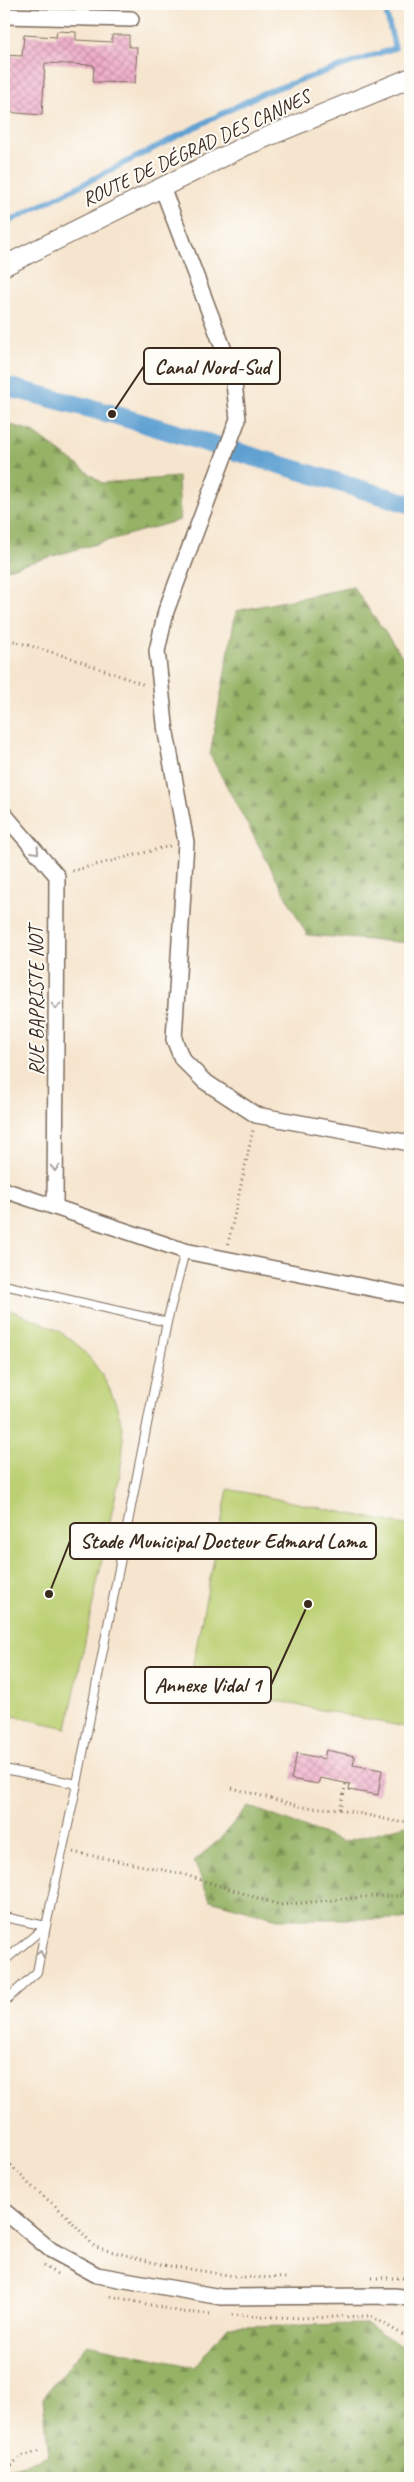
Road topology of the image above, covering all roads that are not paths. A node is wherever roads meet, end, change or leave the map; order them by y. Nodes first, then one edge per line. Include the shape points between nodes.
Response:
1 (4, 16) edge
2 (131, 19) dead end
3 (410, 78) edge
4 (162, 187) junction
5 (4, 266) edge
6 (4, 814) edge
7 (410, 1144) edge
8 (4, 1190) edge
9 (55, 1207) junction
10 (185, 1251) junction
11 (4, 1285) edge
12 (410, 1296) edge
13 (167, 1322) junction
14 (4, 1769) edge
15 (76, 1784) junction
16 (4, 1917) edge
17 (46, 1926) junction
18 (4, 1961) edge
19 (4, 2002) edge
20 (7, 2220) edge
21 (394, 2296) junction
22 (410, 2298) edge
23 (410, 2306) edge

1 - 2 street
3 - 4 street, ROUTE DE DÉGRAD DES CANNES via 245,146
4 - 5 street, ROUTE DE DÉGRAD DES CANNES
4 - 7 street via 232,374 238,419 166,611 157,651 186,842 174,1039 182,1059 204,1081 256,1115
6 -> 9 street, RUE BAPRISTE NOT via 57,876
8 - 9 street
9 - 10 street
10 - 12 street
10 - 13 lane
11 - 13 lane
13 - 15 lane
14 - 15 lane
15 - 17 lane
16 - 17 lane
17 - 18 lane
19 -> 17 lane via 37,1972
20 - 21 street via 51,2250 97,2275 150,2286 221,2297
21 - 22 street
21 - 23 street

